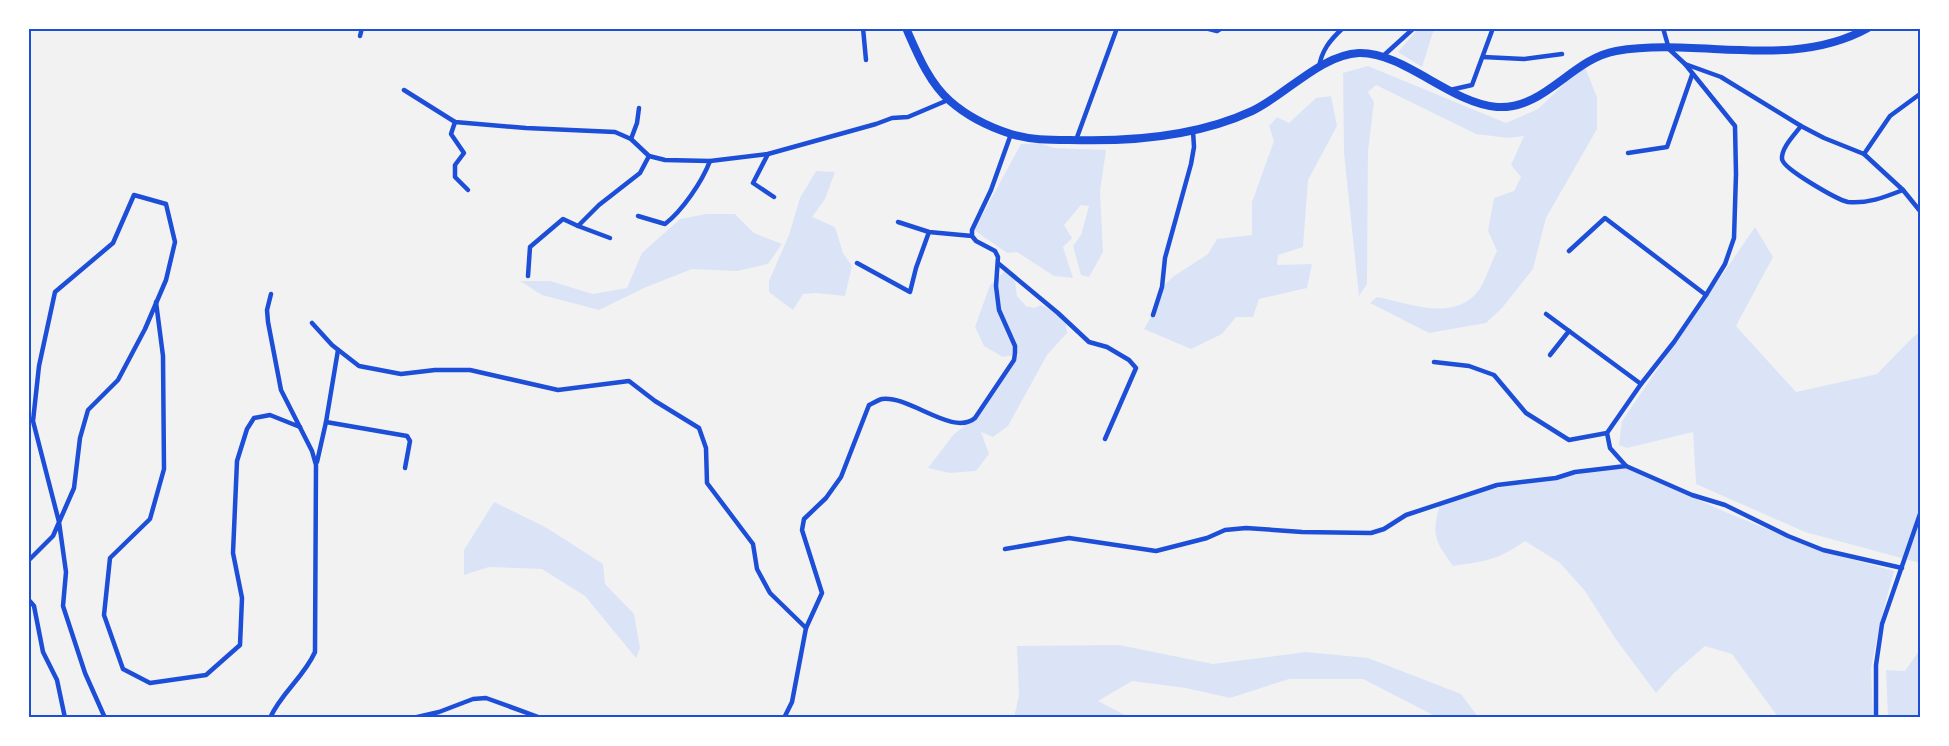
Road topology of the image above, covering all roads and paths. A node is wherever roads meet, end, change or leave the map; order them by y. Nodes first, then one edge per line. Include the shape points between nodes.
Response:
1 (362, 28) edge
2 (863, 28) edge
3 (906, 28) edge
4 (1117, 28) edge
5 (1205, 28) edge
6 (1222, 28) edge
7 (1343, 28) edge
8 (1414, 28) edge
9 (1493, 28) edge
10 (1663, 28) edge
11 (1868, 28) edge
12 (360, 36) dead end
13 (1669, 49) junction
14 (1562, 54) dead end
15 (1381, 57) junction
16 (1483, 57) junction
17 (867, 60) dead end
18 (1685, 64) junction
19 (1319, 68) junction
20 (1692, 75) junction
21 (404, 90) dead end
22 (1450, 90) junction
23 (1920, 94) edge
24 (948, 100) junction
25 (639, 108) dead end
26 (455, 122) junction
27 (1801, 126) junction
28 (1193, 131) junction
29 (1011, 134) junction
30 (630, 139) junction
31 (1076, 141) junction
32 (1628, 153) dead end
33 (768, 154) junction
34 (1864, 154) junction
35 (649, 156) junction
36 (710, 161) junction
37 (468, 190) dead end
38 (1903, 190) junction
39 (774, 197) dead end
40 (1920, 211) edge
41 (638, 216) dead end
42 (898, 222) dead end
43 (578, 226) junction
44 (929, 231) junction
45 (972, 236) junction
46 (610, 238) dead end
47 (1569, 251) dead end
48 (857, 263) dead end
49 (999, 264) junction
50 (528, 276) dead end
51 (271, 294) dead end
52 (1706, 295) junction
53 (156, 301) junction
54 (1153, 315) dead end
55 (1546, 315) dead end
56 (312, 323) dead end
57 (1569, 331) junction
58 (338, 350) junction
59 (1550, 355) dead end
60 (1434, 362) dead end
61 (1641, 384) junction
62 (326, 422) junction
63 (300, 427) junction
64 (1607, 433) junction
65 (1105, 439) dead end
66 (316, 465) junction
67 (1626, 466) junction
68 (405, 468) dead end
69 (1920, 514) edge
70 (59, 522) junction
71 (1005, 549) dead end
72 (28, 561) edge
73 (1902, 568) junction
74 (28, 599) edge
75 (806, 628) junction
76 (65, 717) edge
77 (105, 717) edge
78 (270, 717) edge
79 (413, 717) edge
80 (541, 717) edge
81 (784, 717) edge
82 (1876, 717) edge

1 - 12 street
2 - 17 street
3 - 24 main road via 933,81
4 - 31 street
5 - 6 street
7 - 19 street via 1320,57
8 - 15 street
9 - 16 street
10 - 13 street
11 - 13 main road via 1838,43 1814,48
13 - 18 street
13 - 22 main road via 1612,52 1584,65 1537,99 1514,106 1483,105
14 - 16 street via 1524,59
15 - 19 main road via 1355,54
15 - 22 main road
16 - 22 street via 1472,85
18 - 20 street
18 - 27 street via 1721,77
19 - 28 main road via 1255,110
20 - 32 street via 1667,147
20 - 52 street via 1735,126 1734,238 1725,264
21 - 26 street
23 - 34 street via 1890,116
24 - 29 main road via 982,123
24 - 33 street via 908,117 892,118
25 - 30 street
26 - 30 street via 615,132
26 - 37 street via 451,134 464,153 455,165 455,177
27 - 34 street
27 - 38 street via 1782,159 1785,166 1803,178 1846,202 1871,202
28 - 31 main road
28 - 54 street via 1191,164
29 - 31 main road
29 - 45 street
30 - 35 street
33 - 36 street
33 - 39 street via 753,183
34 - 38 street
35 - 36 street
35 - 43 street via 640,173
36 - 41 street via 676,216 665,224
38 - 40 street
42 - 44 street
43 - 46 street
43 - 50 street via 563,219 530,247
44 - 45 street
44 - 48 street via 910,292
45 - 49 street via 995,251
47 - 52 street via 1605,218
49 - 65 street via 1089,342 1107,346 1136,368
49 - 75 street via 999,310 1015,346 1014,360 969,423 958,424 896,400 883,399 869,405 841,477 804,519 802,530 822,593
51 - 63 street via 268,322 281,390
52 - 61 street
53 - 63 street via 163,357 164,469 150,519 110,558 104,615 123,669 150,683 206,675 240,645 243,598 233,553 237,461 254,418 270,415
53 - 70 street via 118,380 88,410 74,488
53 - 70 street via 166,280 175,242 166,204 134,195 113,243 55,292 39,366 33,421
55 - 57 street
56 - 58 street
57 - 59 street
57 - 61 street
58 - 62 street
58 - 75 street via 359,366 401,374 470,370 558,390 629,381 699,428 706,448 708,483 753,544 757,569 770,593
60 - 64 street via 1469,366 1494,375 1526,413 1569,440
61 - 64 street
62 - 66 street
62 - 68 street via 407,436 410,441
63 - 66 street
64 - 67 street via 1610,448
66 - 78 street via 315,652 309,667
67 - 71 street via 1497,485 1406,515 1371,533 1246,528 1225,530 1156,551 1069,538
67 - 73 street via 1824,550
69 - 73 street
70 - 72 street via 53,536
70 - 77 street via 66,572 63,606 85,673
73 - 82 street via 1882,624 1876,665
74 - 76 street via 34,606 43,652 57,680
75 - 81 street via 792,702
79 - 80 street via 486,698

